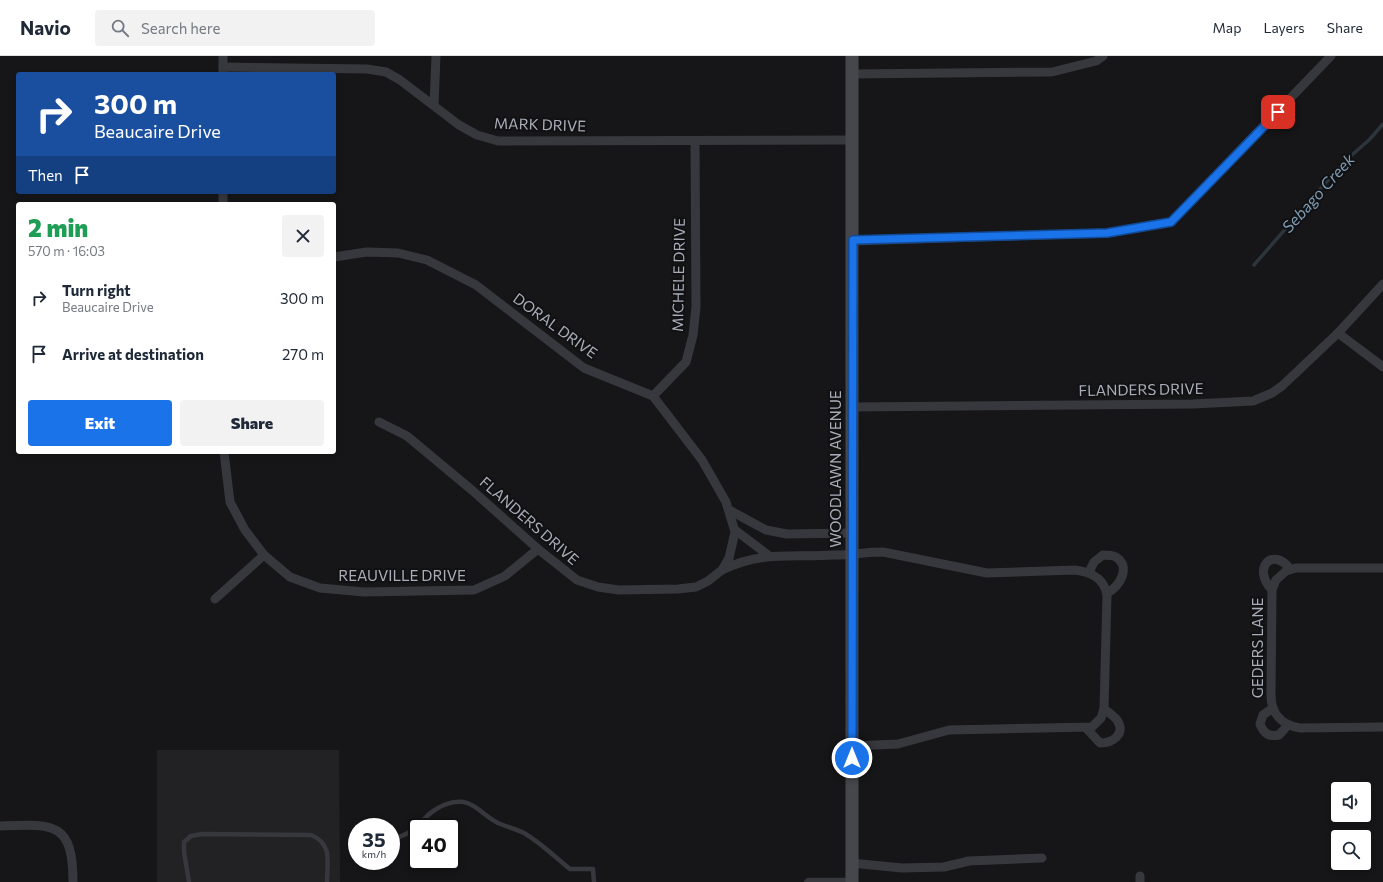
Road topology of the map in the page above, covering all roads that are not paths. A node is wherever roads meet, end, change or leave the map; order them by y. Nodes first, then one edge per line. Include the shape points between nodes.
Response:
1 (223, 56) edge
2 (436, 56) edge
3 (852, 56) edge
4 (1103, 56) edge
5 (1331, 56) edge
6 (223, 71) edge
7 (852, 74) junction
8 (434, 105) junction
9 (852, 140) junction
10 (695, 141) junction
11 (853, 240) junction
12 (336, 257) edge
13 (1383, 284) edge
14 (1338, 333) junction
15 (1383, 367) edge
16 (653, 396) junction
17 (852, 407) junction
18 (379, 422) dead end
19 (224, 454) edge
20 (730, 511) junction
21 (735, 530) junction
22 (852, 533) junction
23 (538, 549) junction
24 (852, 553) junction
25 (768, 555) junction
26 (264, 556) junction
27 (1383, 568) edge
28 (1290, 569) junction
29 (722, 570) junction
30 (1089, 572) junction
31 (1272, 590) junction
32 (1106, 593) junction
33 (215, 599) dead end
34 (1273, 708) junction
35 (1104, 709) junction
36 (1287, 726) junction
37 (1383, 727) edge
38 (1086, 728) junction
39 (852, 746) junction
40 (0, 826) edge
41 (400, 838) edge
42 (1042, 858) dead end
43 (852, 863) junction
44 (814, 881) edge
45 (852, 881) edge
46 (73, 882) edge
47 (189, 882) edge
48 (328, 882) edge
49 (594, 882) edge
50 (806, 882) edge

1 - 6 street
2 - 8 street
3 - 7 street, WOODLAWN AVENUE
4 - 7 street via 1096,61 1052,72
5 - 11 street via 1171,222 1107,233
6 - 8 street, MARK DRIVE via 386,72
7 - 9 street, WOODLAWN AVENUE
8 - 10 street, MARK DRIVE via 459,125 477,135 498,141
9 - 10 street, MARK DRIVE
9 - 11 street, WOODLAWN AVENUE
10 - 16 street, MICHELE DRIVE via 696,307 693,335 686,362
11 - 17 street, WOODLAWN AVENUE
12 - 16 street, DORAL DRIVE via 367,252 398,253 427,260 476,285 584,368
13 - 14 street, FLANDERS DRIVE
14 - 15 street
14 - 17 street, FLANDERS DRIVE via 1282,386 1253,401 1193,404
16 - 20 street via 702,460
17 - 22 street, WOODLAWN AVENUE
18 - 23 street, FLANDERS DRIVE via 407,436
19 - 26 street, REAUVILLE DRIVE via 230,502 244,530
20 - 21 street
20 - 22 street via 766,530 786,534
21 - 25 street
21 - 29 street via 734,544
22 - 24 street, WOODLAWN AVENUE
23 - 26 street, REAUVILLE DRIVE via 505,576 474,590 404,592 320,588 290,577
23 - 29 street, FLANDERS DRIVE via 577,580 619,590 678,589 696,586
24 - 25 street, FLANDERS DRIVE
24 - 30 street, FLANDERS DRIVE via 883,552 987,573 1075,570
24 - 39 street, WOODLAWN AVENUE
25 - 29 street, FLANDERS DRIVE
26 - 33 street
27 - 28 street
28 - 31 street, GEDERS LANE via 1276,580
28 - 31 street via 1285,562 1278,559 1265,564 1262,574 1265,583
30 - 32 street via 1102,581
30 - 32 street via 1094,562 1103,555 1115,557 1121,563 1123,572 1120,582
31 - 34 street, GEDERS LANE
32 - 35 street
34 - 36 street, GEDERS LANE via 1279,719
34 - 36 street, GEDERS LANE via 1264,715 1260,724 1263,732 1272,736 1279,735
35 - 38 street via 1101,718 1092,727
35 - 38 street via 1118,721 1117,738 1110,743 1100,743
36 - 37 street
38 - 39 street via 949,730 898,744
39 - 43 street, WOODLAWN AVENUE
40 - 46 street via 38,824 62,834 70,848
41 - 49 lane via 413,831 432,812 444,805 466,802 475,805 497,823 523,833 539,843 570,870 593,868
42 - 43 street via 969,861 944,867 902,868
43 - 45 street, WOODLAWN AVENUE
44 - 45 lane
44 - 50 lane
47 - 48 lane via 184,842 191,836 202,834 311,835 321,839 326,847

